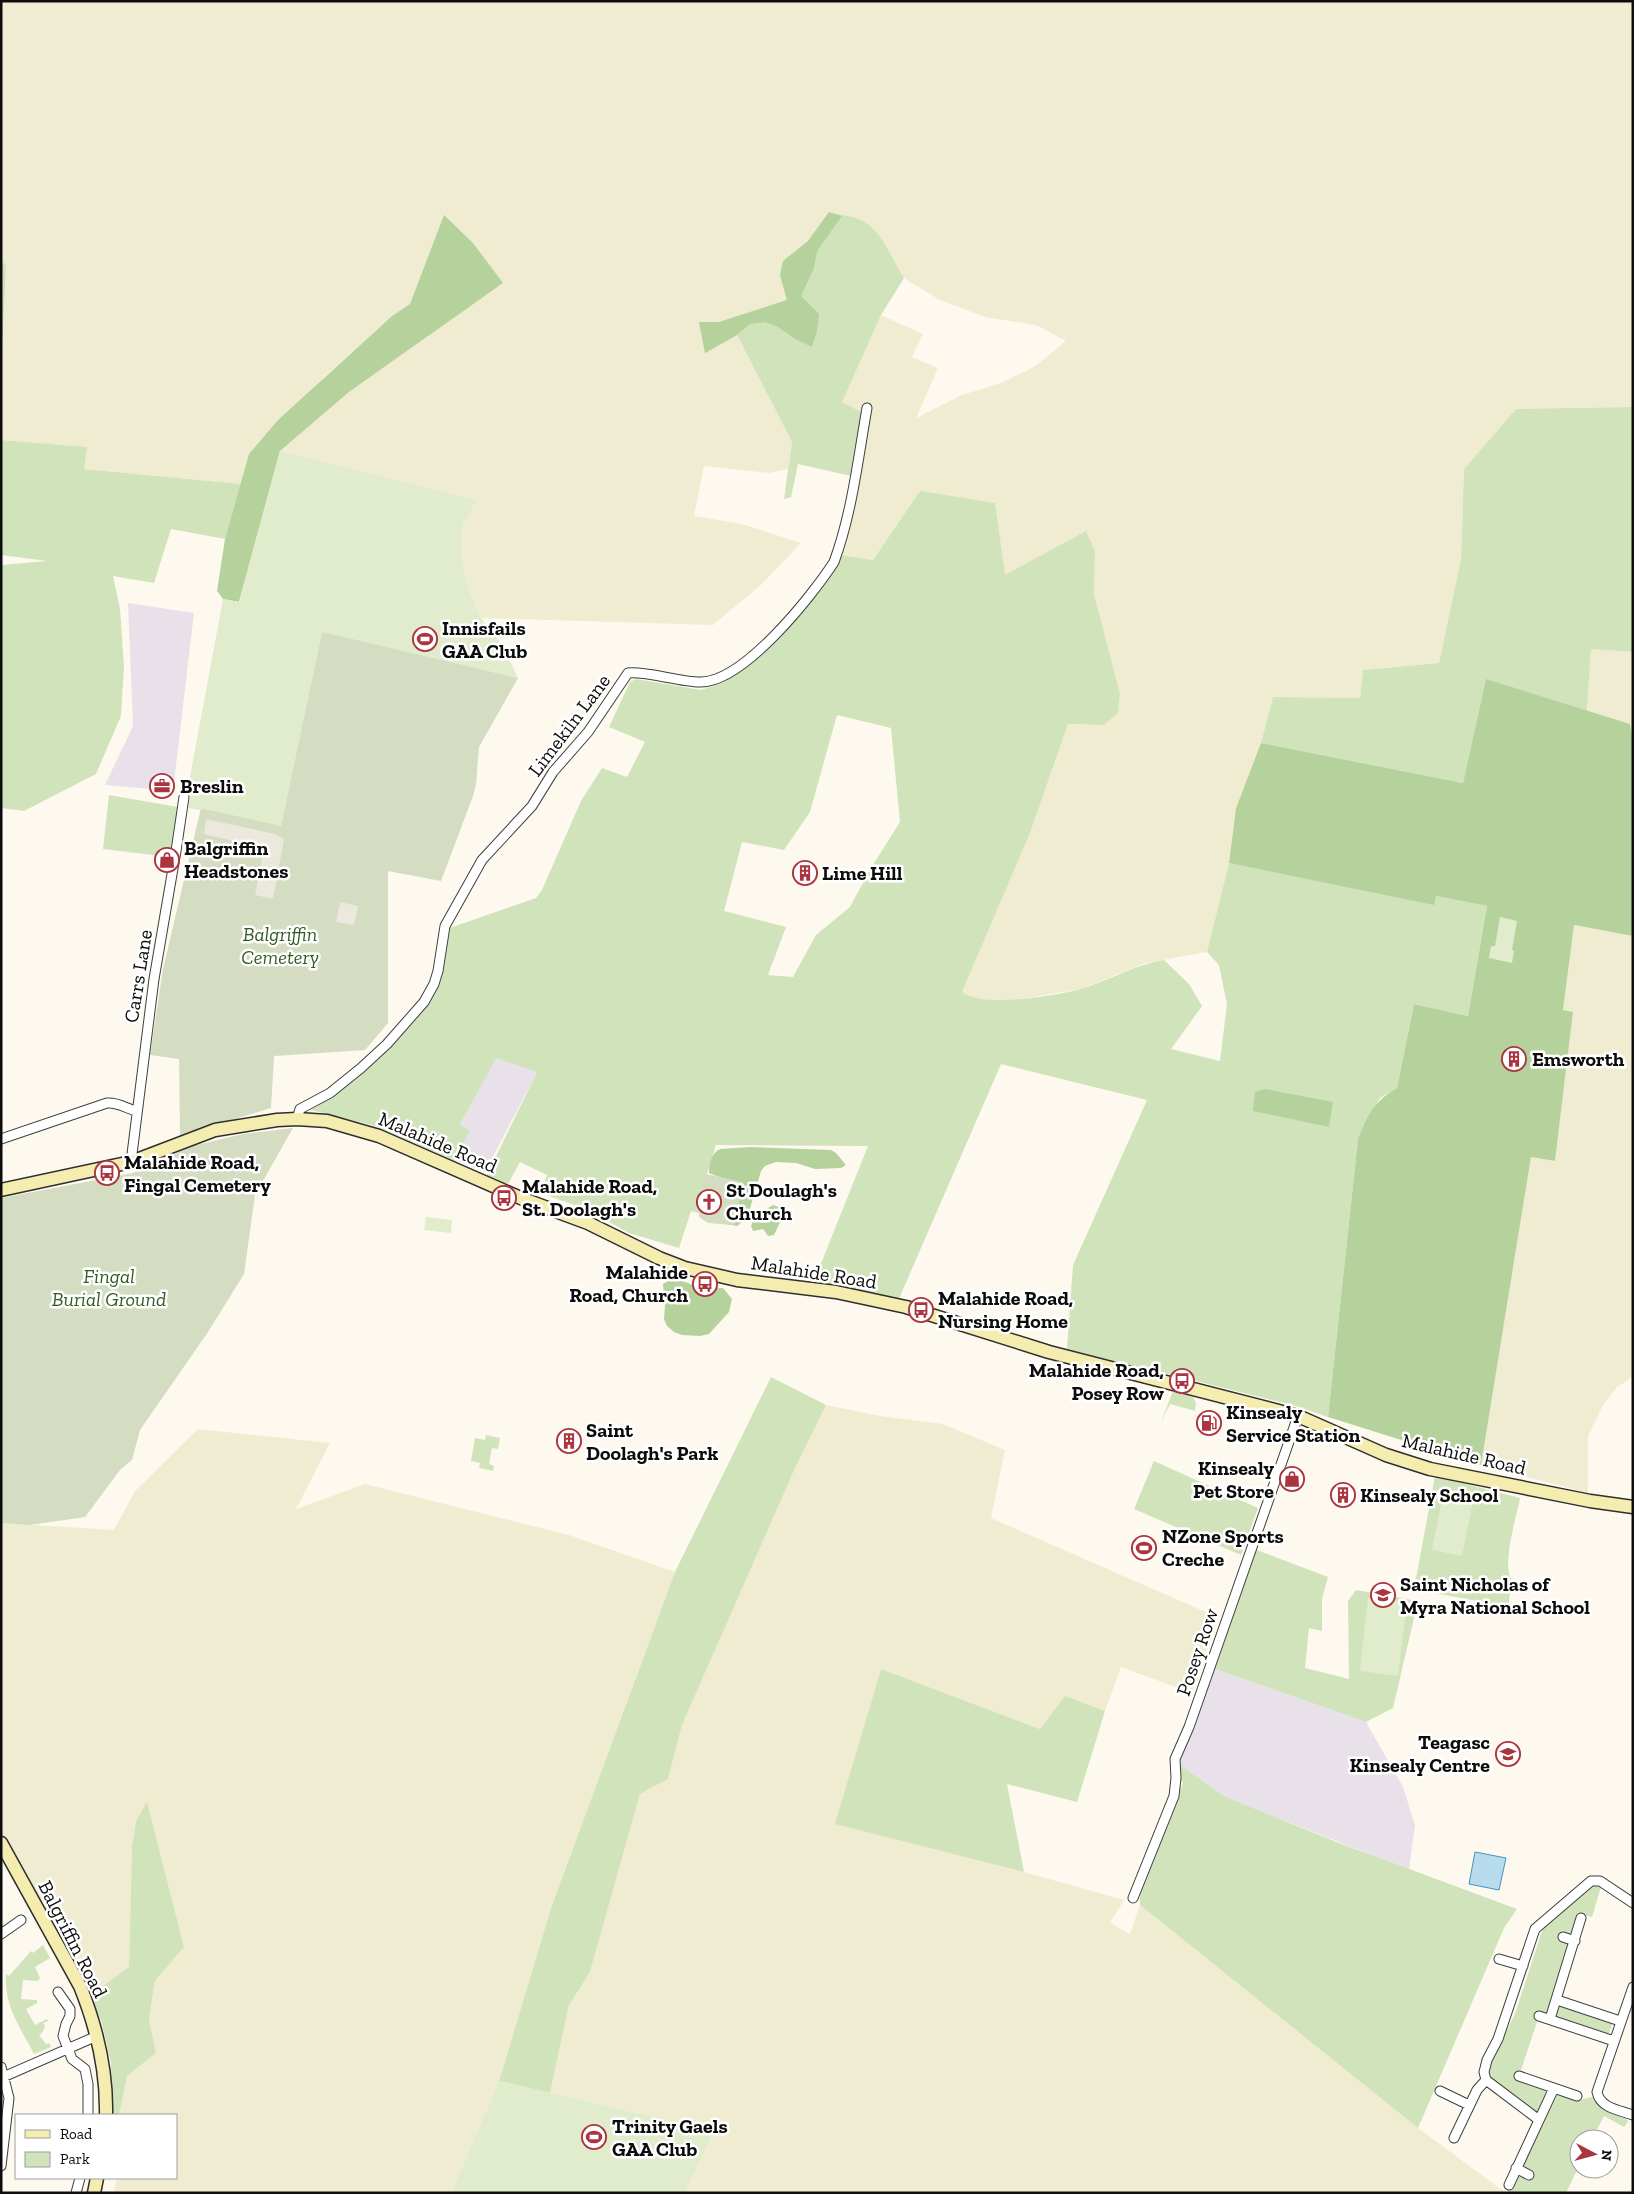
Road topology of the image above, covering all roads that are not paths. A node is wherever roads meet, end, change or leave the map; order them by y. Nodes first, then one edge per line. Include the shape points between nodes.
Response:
1 (868, 408) dead end
2 (184, 797) dead end
3 (137, 1111) junction
4 (297, 1119) junction
5 (1, 1138) edge
6 (131, 1162) junction
7 (1, 1190) edge
8 (1298, 1416) junction
9 (1633, 1507) edge
10 (1, 1843) edge
11 (1133, 1898) dead end
12 (1633, 1903) edge
13 (1581, 1918) dead end
14 (21, 1920) dead end
15 (1, 1934) edge
16 (1563, 1937) dead end
17 (1575, 1941) junction
18 (1498, 1959) dead end
19 (1523, 1966) junction
20 (1633, 1987) edge
21 (58, 1992) dead end
22 (1557, 2000) junction
23 (1539, 2016) dead end
24 (1550, 2019) junction
25 (1620, 2021) junction
26 (97, 2036) junction
27 (1614, 2040) junction
28 (68, 2048) junction
29 (1, 2067) edge
30 (1520, 2076) dead end
31 (3, 2077) edge
32 (1486, 2080) junction
33 (1554, 2088) junction
34 (1440, 2092) dead end
35 (1577, 2096) dead end
36 (1469, 2105) junction
37 (88, 2114) edge
38 (106, 2114) edge
39 (1633, 2115) edge
40 (1539, 2120) junction
41 (1454, 2138) dead end
42 (1, 2166) edge
43 (1516, 2168) junction
44 (1529, 2175) dead end
45 (80, 2179) edge
46 (97, 2179) edge
47 (1509, 2184) dead end
48 (76, 2193) edge
49 (94, 2193) edge

1 - 4 street, Limekiln Lane via 834,562 773,639 722,677 710,681 628,673 588,732 553,772 532,806 482,860 445,926 438,971 424,1002 361,1068 330,1093 300,1109
2 - 3 street, Carrs Lane via 154,979
3 - 5 street via 119,1103 107,1103
3 - 6 street, Carrs Lane
4 - 6 main road, Malahide Road via 215,1130
4 - 8 main road, Malahide Road via 327,1121 379,1136 523,1199 588,1223 685,1268 745,1281 836,1292 906,1307 1050,1352
6 - 7 main road, Malahide Road
8 - 9 main road, Malahide Road via 1386,1455 1430,1469
8 - 11 street, Posey Row via 1175,1759 1174,1796
10 - 26 main road, Balgriffin Road via 80,1986
12 - 19 street via 1600,1881 1591,1881 1535,1929
13 - 17 street
14 - 15 street
16 - 17 street
17 - 22 street
18 - 19 street
19 - 32 street via 1498,2039 1486,2060
20 - 25 street
21 - 28 street via 70,2009 63,2036
22 - 24 street
22 - 25 street
23 - 24 street
24 - 27 street
25 - 27 street
26 - 28 street
26 - 38 main road, Balgriffin Road via 104,2068
27 - 39 street via 1598,2085 1598,2097 1604,2104
28 - 31 street
28 - 37 street via 72,2059 85,2069
29 - 31 street
30 - 33 street
31 - 42 street via 9,2106
32 - 36 street
32 - 40 street
33 - 35 street
33 - 40 street
34 - 36 street
36 - 41 street
40 - 43 street
43 - 44 street
43 - 47 street
45 - 48 street
46 - 49 main road

